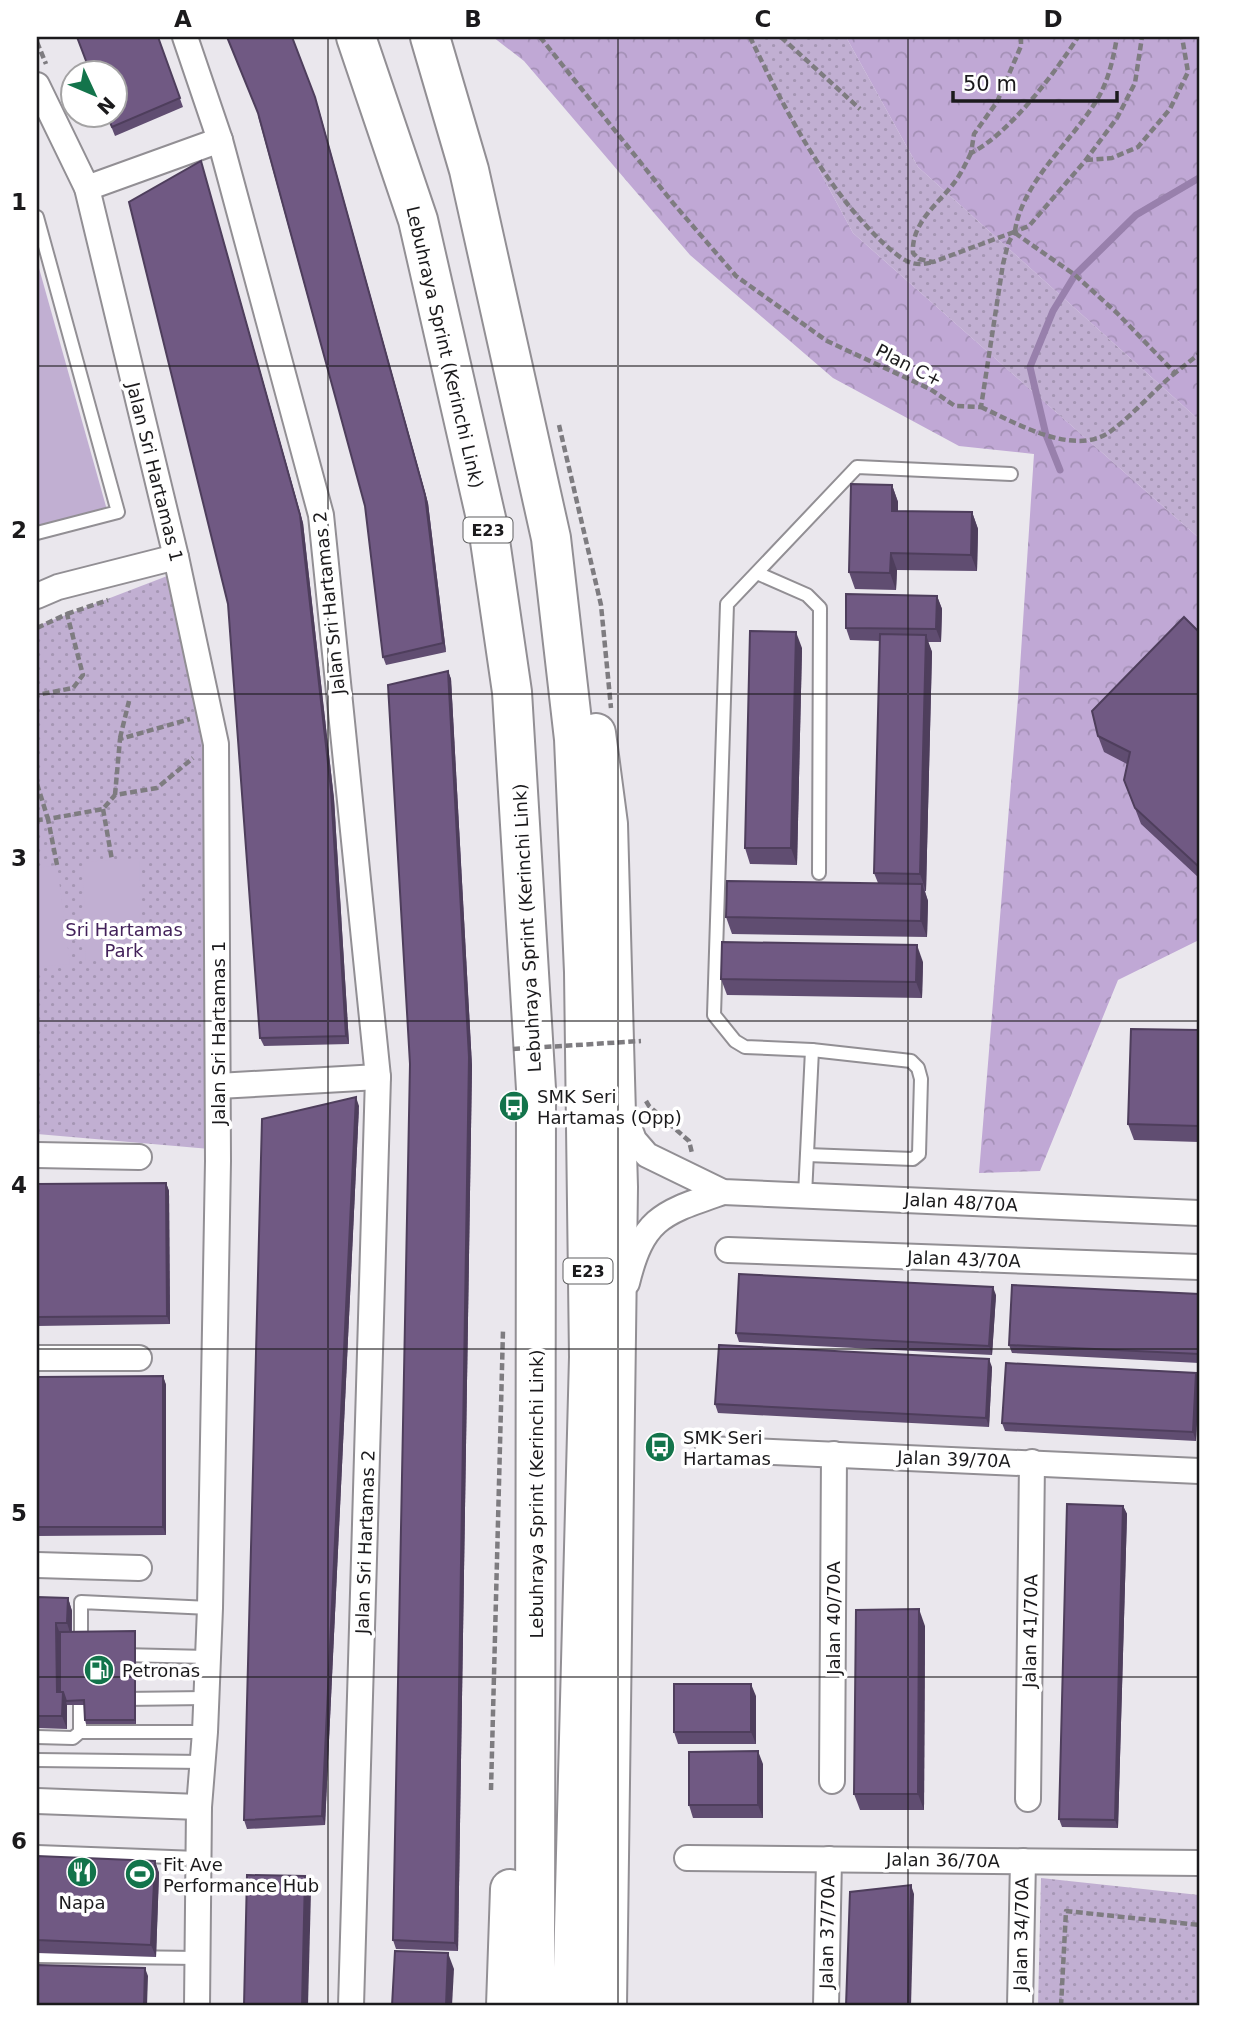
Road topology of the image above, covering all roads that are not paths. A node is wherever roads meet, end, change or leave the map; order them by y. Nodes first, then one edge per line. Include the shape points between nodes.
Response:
1 (185, 37) edge
2 (356, 37) edge
3 (430, 37) edge
4 (37, 85) edge
5 (219, 139) junction
6 (87, 188) junction
7 (37, 218) edge
8 (1011, 474) dead end
9 (37, 533) edge
10 (551, 538) junction
11 (176, 557) junction
12 (757, 573) junction
13 (37, 596) edge
14 (819, 873) dead end
15 (812, 1050) junction
16 (378, 1077) junction
17 (615, 1081) junction
18 (218, 1086) junction
19 (37, 1155) edge
20 (807, 1155) junction
21 (139, 1157) dead end
22 (723, 1192) junction
23 (805, 1195) junction
24 (1199, 1213) edge
25 (536, 1237) junction
26 (728, 1250) dead end
27 (1199, 1267) edge
28 (617, 1323) junction
29 (37, 1357) edge
30 (139, 1358) dead end
31 (708, 1449) dead end
32 (834, 1454) junction
33 (1032, 1462) junction
34 (1199, 1471) edge
35 (37, 1565) edge
36 (139, 1568) dead end
37 (209, 1608) junction
38 (208, 1657) junction
39 (88, 1661) junction
40 (206, 1698) junction
41 (92, 1699) junction
42 (80, 1732) junction
43 (205, 1732) junction
44 (37, 1737) edge
45 (37, 1760) edge
46 (203, 1762) junction
47 (832, 1781) dead end
48 (1028, 1799) dead end
49 (37, 1801) edge
50 (199, 1807) junction
51 (37, 1852) edge
52 (198, 1858) junction
53 (687, 1858) dead end
54 (829, 1859) junction
55 (1023, 1861) junction
56 (1199, 1863) edge
57 (37, 1956) edge
58 (198, 1958) junction
59 (197, 2006) edge
60 (351, 2006) edge
61 (506, 2006) edge
62 (535, 2006) edge
63 (572, 2006) edge
64 (607, 2006) edge
65 (826, 2006) edge
66 (1020, 2006) edge

1 - 5 street, Jalan Sri Hartamas 2
2 - 25 highway, Lebuhraya Sprint (Kerinchi Link) / E23 via 418,220 490,541 512,692 534,1038
3 - 10 highway, E23 via 469,170
4 - 6 street, Jalan Sri Hartamas 1
5 - 6 street
5 - 16 street, Jalan Sri Hartamas 2 via 321,515
6 - 11 street, Jalan Sri Hartamas 1
7 - 9 lane via 118,512
8 - 12 lane via 857,467
10 - 17 highway via 582,614 608,824
10 - 63 highway, E23 via 574,739 584,986 589,1357
11 - 13 street
11 - 18 street, Jalan Sri Hartamas 1 via 216,744
12 - 14 lane via 807,595 820,608
12 - 15 lane via 727,604 714,1016 745,1047
15 - 20 lane
15 - 20 lane via 911,1061 921,1079 919,1154 913,1159
16 - 18 street
16 - 60 street, Jalan Sri Hartamas 2
17 - 22 street, Jalan 48/70A via 625,1120 647,1155
17 - 28 highway
18 - 37 street, Jalan Sri Hartamas 1
19 - 21 street
20 - 23 lane
22 - 23 street, Jalan 48/70A
22 - 28 street, Jalan 48/70A via 665,1215 648,1229 629,1275
23 - 24 street, Jalan 48/70A
25 - 61 highway
25 - 62 highway, Lebuhraya Sprint (Kerinchi Link) / E23
26 - 27 street, Jalan 43/70A
28 - 64 highway
29 - 30 street
31 - 32 street, Jalan 39/70A
32 - 33 street, Jalan 39/70A
32 - 47 street, Jalan 40/70A
33 - 34 street, Jalan 39/70A
33 - 48 street, Jalan 41/70A
35 - 36 street
37 - 38 street, Jalan Sri Hartamas 1
37 - 39 lane via 75,1601
38 - 39 lane
38 - 40 street, Jalan Sri Hartamas 1
39 - 41 lane
40 - 41 lane
40 - 43 street, Jalan Sri Hartamas 1
41 - 42 lane
42 - 43 lane
42 - 44 lane via 74,1738
43 - 46 street, Jalan Sri Hartamas 1
45 - 46 lane
46 - 50 street, Jalan Sri Hartamas 1
49 - 50 street
50 - 52 street, Jalan Sri Hartamas 1
51 - 52 lane
52 - 58 street, Jalan Sri Hartamas 1
53 - 54 street, Jalan 36/70A
54 - 55 street, Jalan 36/70A
54 - 65 street, Jalan 37/70A
55 - 56 street, Jalan 36/70A
55 - 66 street, Jalan 34/70A
57 - 58 lane
58 - 59 street, Jalan Sri Hartamas 1

